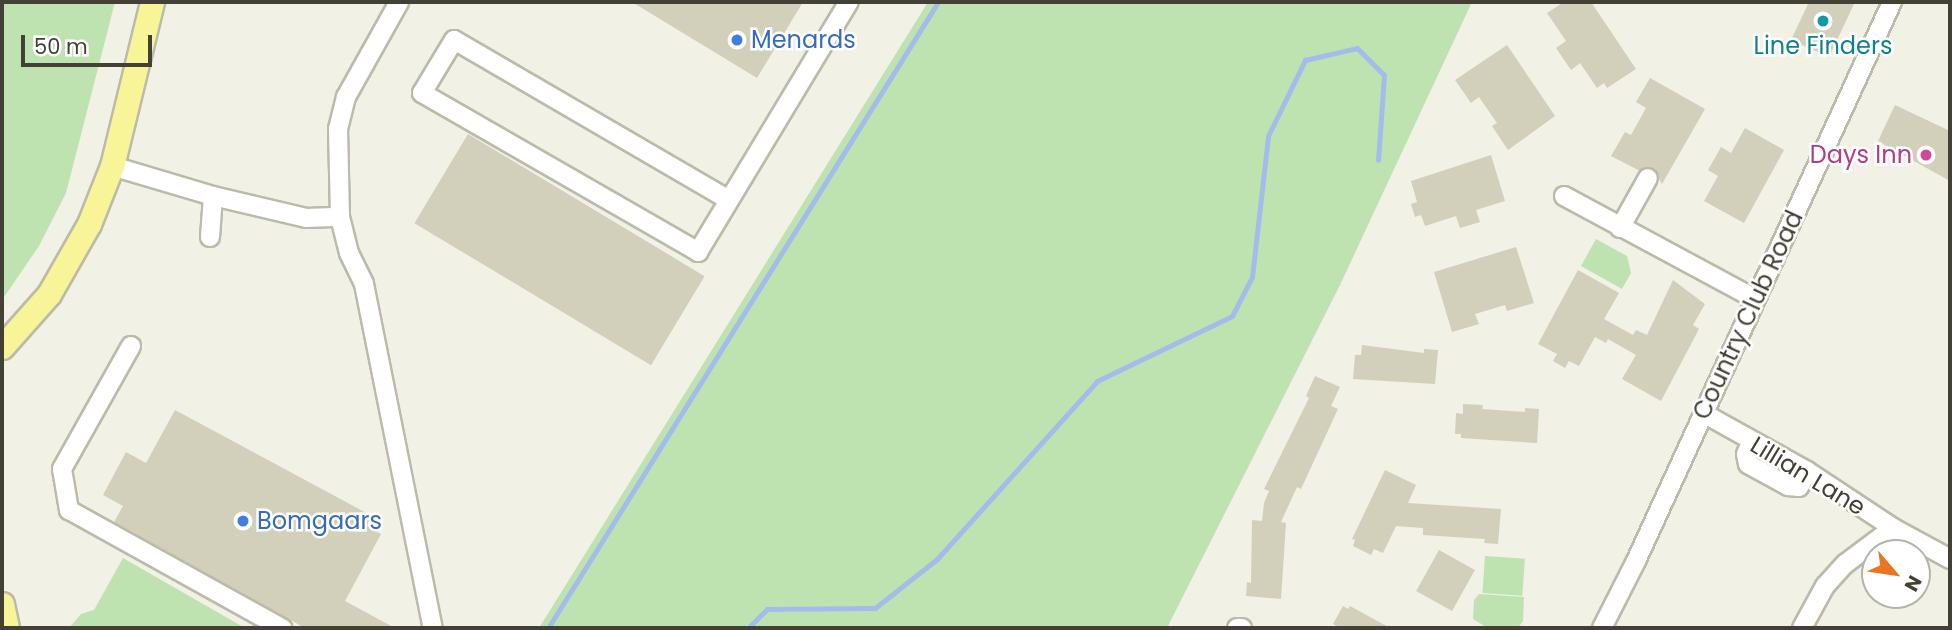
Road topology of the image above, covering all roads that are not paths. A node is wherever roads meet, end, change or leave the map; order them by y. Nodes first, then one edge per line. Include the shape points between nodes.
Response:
1 (152, 2) edge
2 (399, 2) edge
3 (849, 2) edge
4 (1892, 2) edge
5 (112, 166) junction
6 (1648, 178) dead end
7 (213, 196) junction
8 (1564, 197) dead end
9 (729, 200) junction
10 (340, 217) junction
11 (1620, 228) junction
12 (210, 237) dead end
13 (1755, 299) junction
14 (2, 346) edge
15 (131, 346) dead end
16 (1703, 413) junction
17 (1893, 528) junction
18 (1950, 559) edge
19 (2, 604) edge
20 (7, 628) edge
21 (282, 628) edge
22 (433, 628) edge
23 (1602, 628) edge
24 (1802, 628) edge

1 - 5 main road
2 - 10 street via 346,97 338,129
3 - 9 street
4 - 13 street, Country Club Road
5 - 7 street
5 - 14 main road via 89,224 49,294
6 - 11 street
7 - 10 street via 306,218
7 - 12 street
8 - 11 street
9 - 9 street via 698,252 422,93 454,40
10 - 22 street via 367,296
11 - 13 street
13 - 16 street, Country Club Road
15 - 21 street via 62,469 69,510
16 - 17 street, Lillian Lane via 1807,471
16 - 23 street, Country Club Road
17 - 18 street, Lillian Lane
17 - 24 street via 1844,565 1825,586
19 - 20 main road

